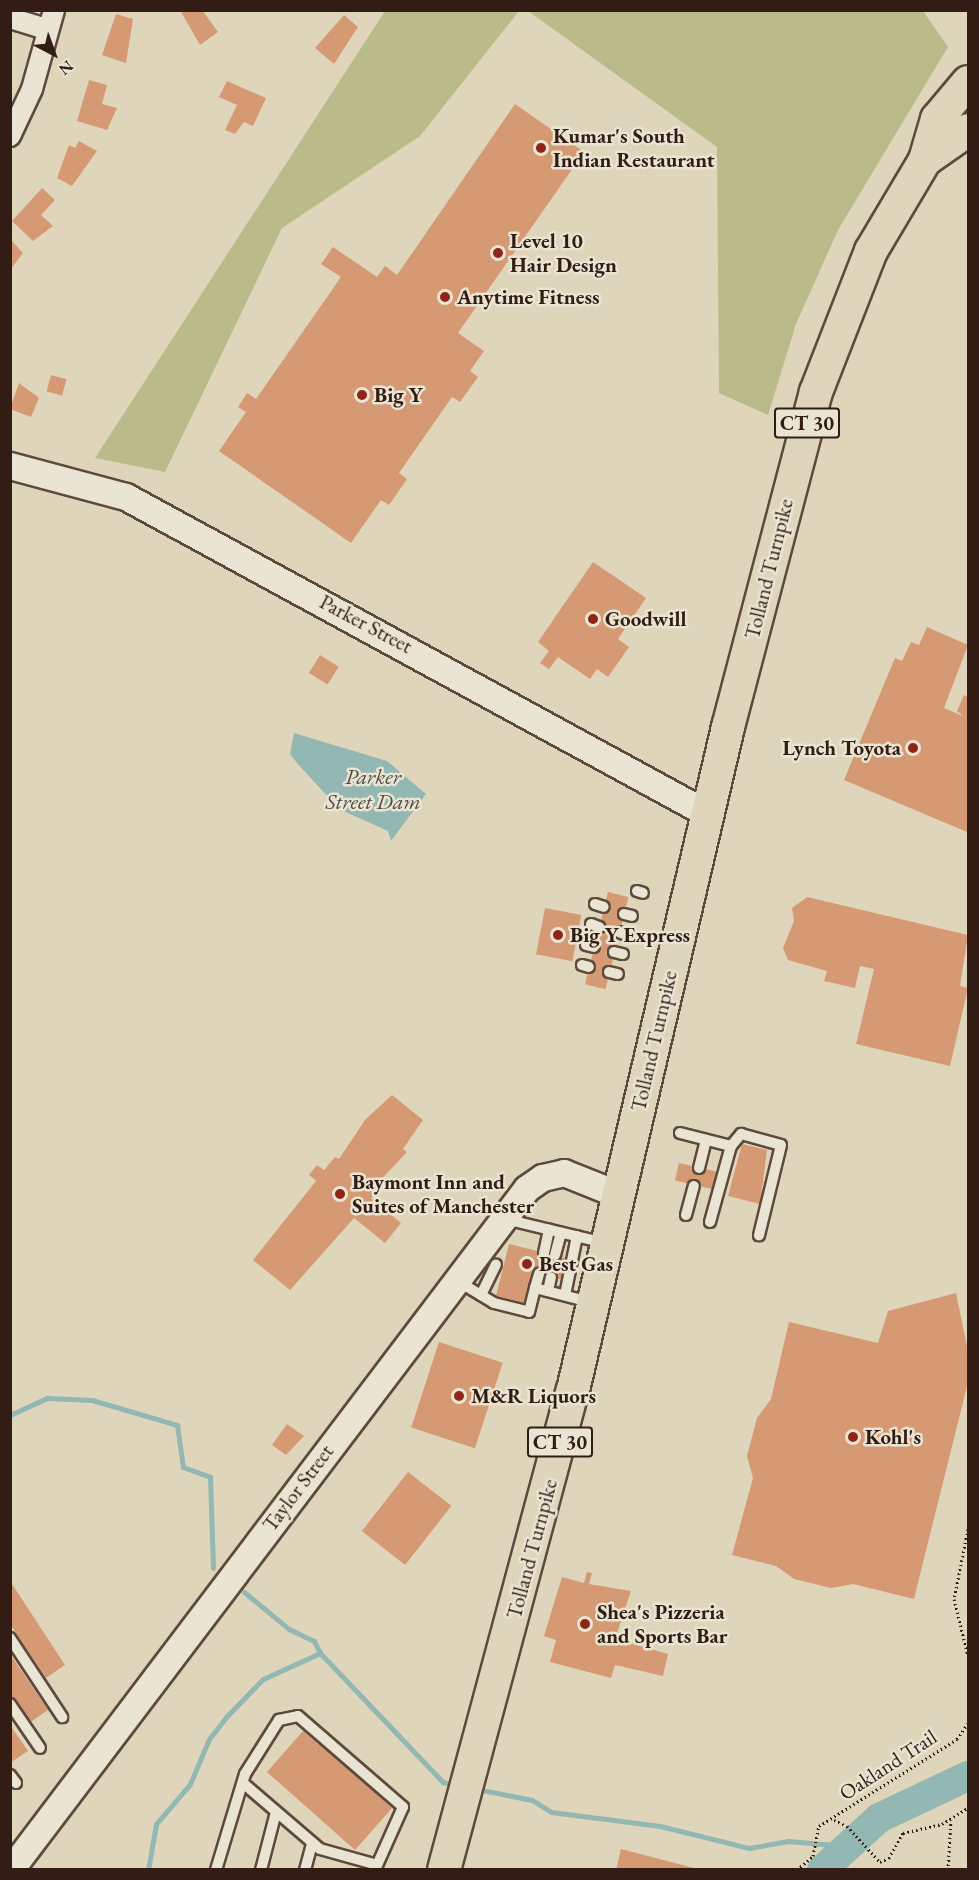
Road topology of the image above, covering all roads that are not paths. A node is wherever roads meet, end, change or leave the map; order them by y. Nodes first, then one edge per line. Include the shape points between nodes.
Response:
1 (10, 18) edge
2 (50, 20) edge
3 (969, 82) edge
4 (969, 130) edge
5 (10, 136) edge
6 (925, 160) junction
7 (10, 466) edge
8 (708, 814) junction
9 (680, 1133) dead end
10 (706, 1140) junction
11 (731, 1146) junction
12 (699, 1167) dead end
13 (694, 1186) dead end
14 (619, 1195) junction
15 (686, 1215) dead end
16 (504, 1218) junction
17 (710, 1222) dead end
18 (549, 1230) junction
19 (561, 1233) junction
20 (759, 1235) dead end
21 (576, 1236) junction
22 (607, 1244) junction
23 (544, 1252) dead end
24 (555, 1255) dead end
25 (496, 1264) dead end
26 (539, 1274) dead end
27 (551, 1277) dead end
28 (456, 1280) junction
29 (535, 1288) junction
30 (548, 1291) junction
31 (481, 1295) junction
32 (579, 1299) junction
33 (10, 1638) edge
34 (10, 1704) edge
35 (62, 1717) dead end
36 (40, 1748) dead end
37 (243, 1783) junction
38 (276, 1812) junction
39 (312, 1843) junction
40 (352, 1864) edge
41 (374, 1867) edge
42 (11, 1869) edge
43 (216, 1869) edge
44 (261, 1869) edge
45 (305, 1869) edge
46 (444, 1869) edge

1 - 2 street
2 - 5 street via 32,89
3 - 6 main road, Tolland Turnpike / CT 30 via 937,119
4 - 6 main road, Tolland Turnpike / CT 30
6 - 8 main road, Tolland Turnpike / CT 30 via 868,259 824,367
7 - 8 street, Parker Street via 126,497
8 - 14 main road, Tolland Turnpike / CT 30
9 - 10 lane
10 - 11 lane
10 - 12 lane
11 - 17 lane
11 - 20 lane via 741,1134 781,1145
13 - 15 lane
14 - 16 street, Taylor Street via 564,1173 543,1178
14 - 22 main road, Tolland Turnpike / CT 30
16 - 18 lane
16 - 28 street, Taylor Street
18 - 19 lane
18 - 23 lane
19 - 21 lane
19 - 24 lane
21 - 22 lane
21 - 32 lane
22 - 32 main road, Tolland Turnpike / CT 30
25 - 31 lane
26 - 29 lane
27 - 30 lane
28 - 31 lane
28 - 42 street, Taylor Street
29 - 30 lane
29 - 31 lane via 529,1312
30 - 32 lane
32 - 46 main road, Tolland Turnpike / CT 30 via 466,1790
33 - 35 lane
34 - 36 lane
37 - 38 lane
37 - 41 lane via 279,1720 298,1716 403,1807 400,1822
37 - 43 lane
38 - 39 lane
38 - 44 lane
39 - 40 lane
39 - 45 lane
40 - 41 lane

